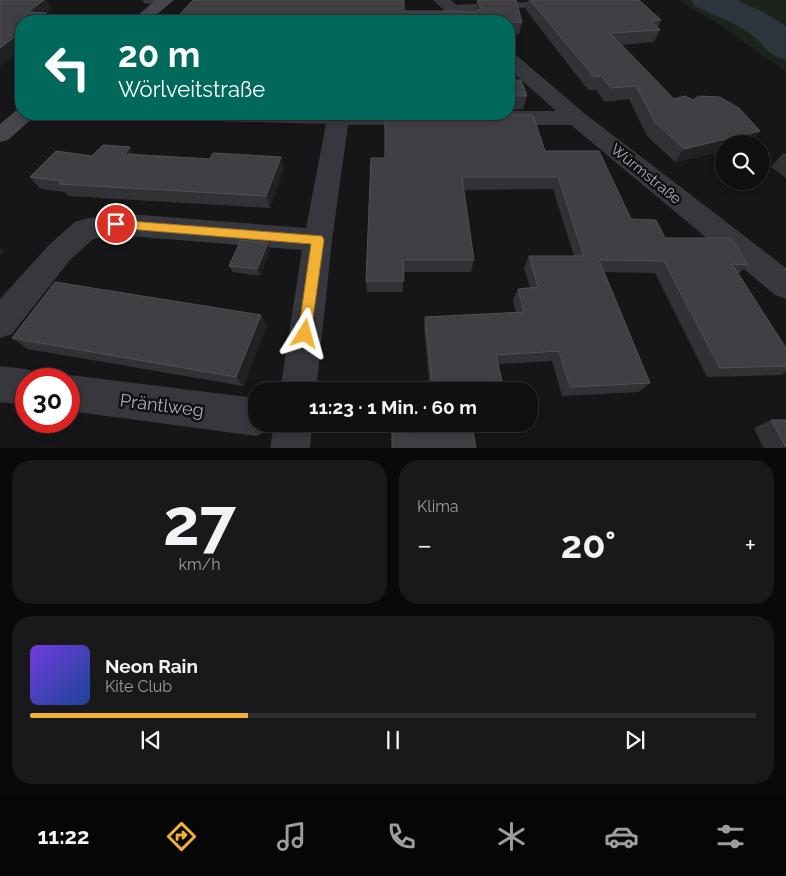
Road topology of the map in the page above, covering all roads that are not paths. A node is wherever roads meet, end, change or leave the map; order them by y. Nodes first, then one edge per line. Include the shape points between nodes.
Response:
1 (150, 0) edge
2 (166, 0) edge
3 (446, 4) edge
4 (564, 4) edge
5 (147, 15) edge
6 (459, 15) edge
7 (515, 64) edge
8 (515, 118) edge
9 (576, 118) junction
10 (19, 120) edge
11 (338, 120) edge
12 (0, 135) edge
13 (318, 240) junction
14 (786, 286) edge
15 (0, 323) edge
16 (299, 382) edge
17 (0, 384) edge
18 (15, 386) edge
19 (80, 394) edge
20 (248, 416) edge
21 (292, 432) edge
22 (290, 448) edge

1 - 2 street
2 - 5 main road
3 - 4 lane
3 - 6 street
7 - 9 street, Würmstraße
8 - 9 street
9 - 14 street, Würmstraße
10 - 12 main road
11 - 13 street
13 - 15 street via 116,224 85,230 59,253
13 - 16 street
17 - 18 street
19 - 20 street, Präntlweg
21 - 22 street

